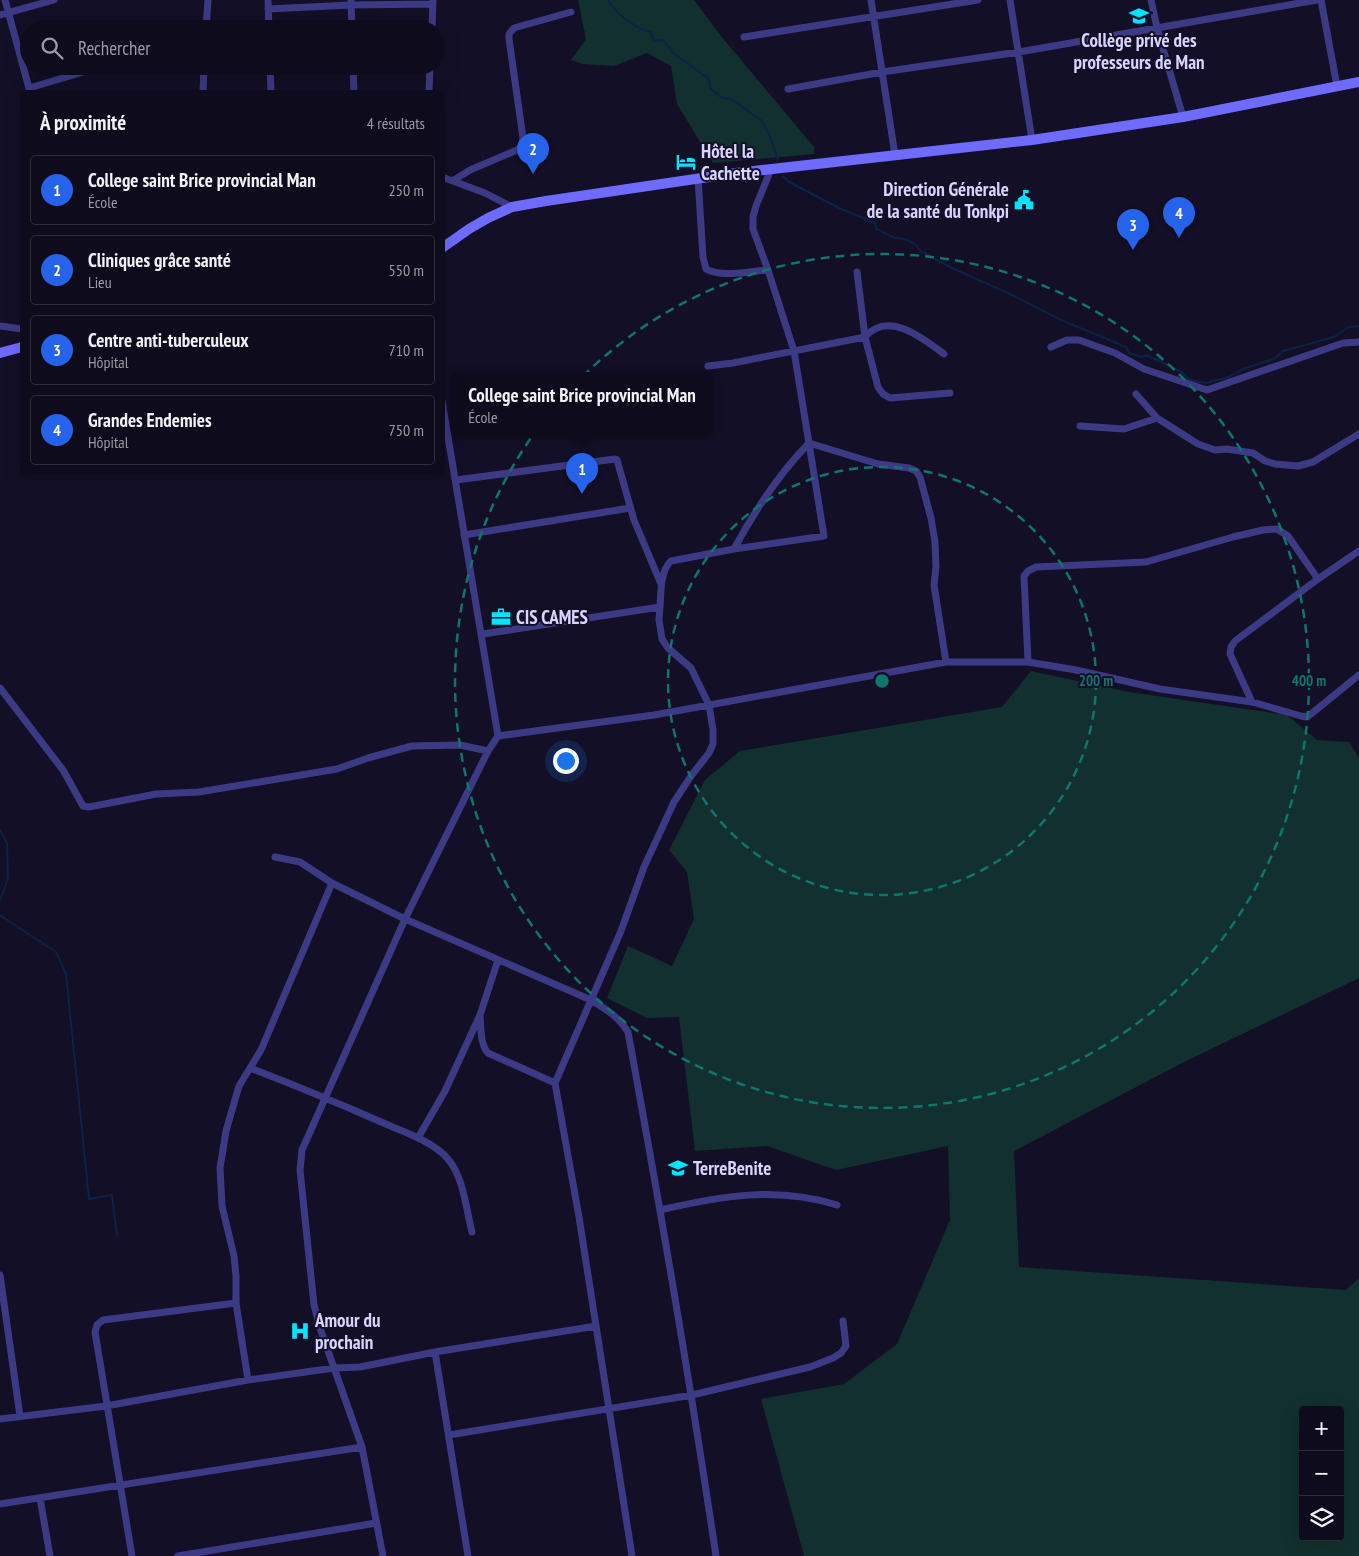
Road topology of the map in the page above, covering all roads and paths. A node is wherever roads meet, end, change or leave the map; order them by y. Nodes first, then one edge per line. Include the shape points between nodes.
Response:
1 (5, 0) edge
2 (54, 0) edge
3 (208, 0) edge
4 (268, 0) edge
5 (871, 0) edge
6 (978, 0) edge
7 (1010, 0) edge
8 (1151, 0) edge
9 (1319, 0) edge
10 (351, 2) edge
11 (433, 2) edge
12 (268, 9) junction
13 (571, 12) dead end
14 (8, 13) junction
15 (0, 15) edge
16 (874, 18) junction
17 (207, 20) edge
18 (269, 20) edge
19 (352, 20) edge
20 (432, 20) edge
21 (1157, 28) junction
22 (744, 37) dead end
23 (1019, 52) junction
24 (20, 55) edge
25 (882, 72) junction
26 (26, 75) edge
27 (76, 75) edge
28 (204, 75) edge
29 (270, 75) edge
30 (353, 75) edge
31 (430, 75) edge
32 (1359, 82) edge
33 (1337, 86) junction
34 (788, 89) dead end
35 (30, 90) edge
36 (203, 90) edge
37 (271, 90) edge
38 (354, 90) edge
39 (429, 90) edge
40 (1183, 117) junction
41 (1032, 140) junction
42 (895, 155) junction
43 (771, 169) junction
44 (445, 178) edge
45 (698, 178) junction
46 (454, 180) junction
47 (512, 207) junction
48 (445, 246) edge
49 (768, 270) junction
50 (857, 272) dead end
51 (0, 326) edge
52 (20, 329) edge
53 (865, 337) junction
54 (1359, 342) edge
55 (1051, 347) dead end
56 (20, 348) edge
57 (794, 351) junction
58 (0, 353) edge
59 (944, 354) dead end
60 (708, 366) dead end
61 (950, 393) dead end
62 (1136, 394) dead end
63 (445, 418) edge
64 (1157, 418) junction
65 (1080, 426) dead end
66 (1359, 434) edge
67 (809, 442) junction
68 (456, 480) junction
69 (630, 508) junction
70 (464, 535) junction
71 (734, 549) junction
72 (1359, 551) edge
73 (1318, 579) junction
74 (661, 584) junction
75 (660, 607) junction
76 (482, 634) junction
77 (946, 662) junction
78 (1028, 662) junction
79 (1359, 675) edge
80 (0, 688) edge
81 (1252, 702) junction
82 (708, 705) junction
83 (498, 736) junction
84 (488, 751) junction
85 (275, 857) dead end
86 (332, 883) junction
87 (405, 919) junction
88 (498, 960) junction
89 (591, 1000) junction
90 (480, 1015) junction
91 (250, 1068) junction
92 (555, 1083) junction
93 (325, 1098) junction
94 (418, 1138) junction
95 (837, 1205) dead end
96 (660, 1210) junction
97 (472, 1232) dead end
98 (0, 1275) edge
99 (236, 1303) junction
100 (844, 1321) dead end
101 (596, 1326) junction
102 (436, 1352) junction
103 (334, 1368) junction
104 (248, 1380) junction
105 (692, 1395) junction
106 (106, 1406) junction
107 (608, 1409) junction
108 (20, 1416) junction
109 (0, 1419) edge
110 (449, 1435) junction
111 (362, 1447) junction
112 (119, 1486) junction
113 (40, 1498) junction
114 (0, 1504) edge
115 (376, 1523) junction
116 (50, 1556) edge
117 (132, 1556) edge
118 (178, 1556) edge
119 (383, 1556) edge
120 (468, 1556) edge
121 (632, 1556) edge
122 (716, 1556) edge

1 - 14 street
2 - 14 street
3 - 17 street
4 - 12 street
5 - 16 street
6 - 16 street
7 - 23 street
8 - 21 street
9 - 21 street
9 - 33 street
10 - 11 street
10 - 12 street
10 - 19 street
11 - 20 street
12 - 18 street
13 - 46 street via 511,30 509,39 522,146
14 - 15 street
14 - 24 street
16 - 22 street
16 - 25 street
21 - 23 street
21 - 40 street
23 - 25 street
23 - 41 street
25 - 34 street
25 - 42 street
26 - 35 street
27 - 35 street
28 - 36 street
29 - 37 street
30 - 38 street
31 - 39 street
32 - 33 main road
33 - 40 main road
40 - 41 main road
41 - 42 main road
42 - 43 main road
43 - 45 main road
43 - 49 street via 753,217 755,238
44 - 46 street
45 - 47 main road
45 - 49 street via 706,268 721,273
46 - 47 street
47 - 48 main road via 469,229
49 - 57 street
50 - 53 street
51 - 52 street
53 - 57 street
53 - 59 street via 872,329 905,328
53 - 61 street via 878,387 883,394 890,398
54 - 55 street via 1334,345 1207,390 1144,369 1116,353 1079,340 1067,340
56 - 58 main road
57 - 60 street
57 - 67 street
62 - 64 street
63 - 68 street
64 - 65 street via 1124,429
64 - 66 street via 1198,444 1215,450 1245,451 1276,464 1298,466 1313,462
67 - 71 street via 769,490
67 - 71 street via 824,536
67 - 77 street via 878,464 909,468 920,476 935,542 934,585
68 - 69 street via 613,458 617,460
68 - 70 street
69 - 70 street
69 - 74 street
70 - 76 street
71 - 74 street via 671,561
72 - 73 street
73 - 78 street via 1288,536 1277,529 1234,537 1146,562 1036,567 1024,576
73 - 81 street via 1230,647 1230,654
74 - 75 street
75 - 76 street
75 - 82 street via 662,639 691,668
76 - 83 street
77 - 78 street
77 - 82 street
78 - 81 street via 1160,689
79 - 81 street via 1306,717
80 - 84 street via 62,770 83,806 89,807 156,794 199,792 337,769 412,746 460,745
82 - 83 street
82 - 89 street via 713,744 674,802 644,867
83 - 84 street
84 - 87 street
85 - 86 street via 300,862
86 - 87 street
86 - 91 street
87 - 88 street
87 - 93 street
88 - 89 street
88 - 90 street
89 - 92 street
89 - 96 street via 620,1019 628,1032
90 - 92 street via 482,1038 488,1053
90 - 94 street via 445,1091
91 - 93 street
91 - 99 street via 239,1086 226,1131 220,1168 222,1206 234,1256
92 - 101 street
93 - 94 street
93 - 103 street via 302,1150 300,1170 314,1306
94 - 97 street via 442,1153 455,1170
95 - 96 street via 781,1193 707,1199
96 - 105 street
98 - 108 street
99 - 104 street
99 - 106 street via 100,1321 95,1332
100 - 105 street via 846,1346 833,1358 810,1367
101 - 102 street
101 - 107 street
102 - 103 street via 360,1367
102 - 110 street
103 - 104 street
103 - 111 street
104 - 106 street
105 - 107 street
105 - 122 street
106 - 108 street
106 - 112 street
107 - 110 street
107 - 121 street
108 - 109 street
110 - 120 street
111 - 112 street
111 - 115 street
112 - 113 street
112 - 117 street
113 - 114 street
113 - 116 street
115 - 118 street
115 - 119 street

